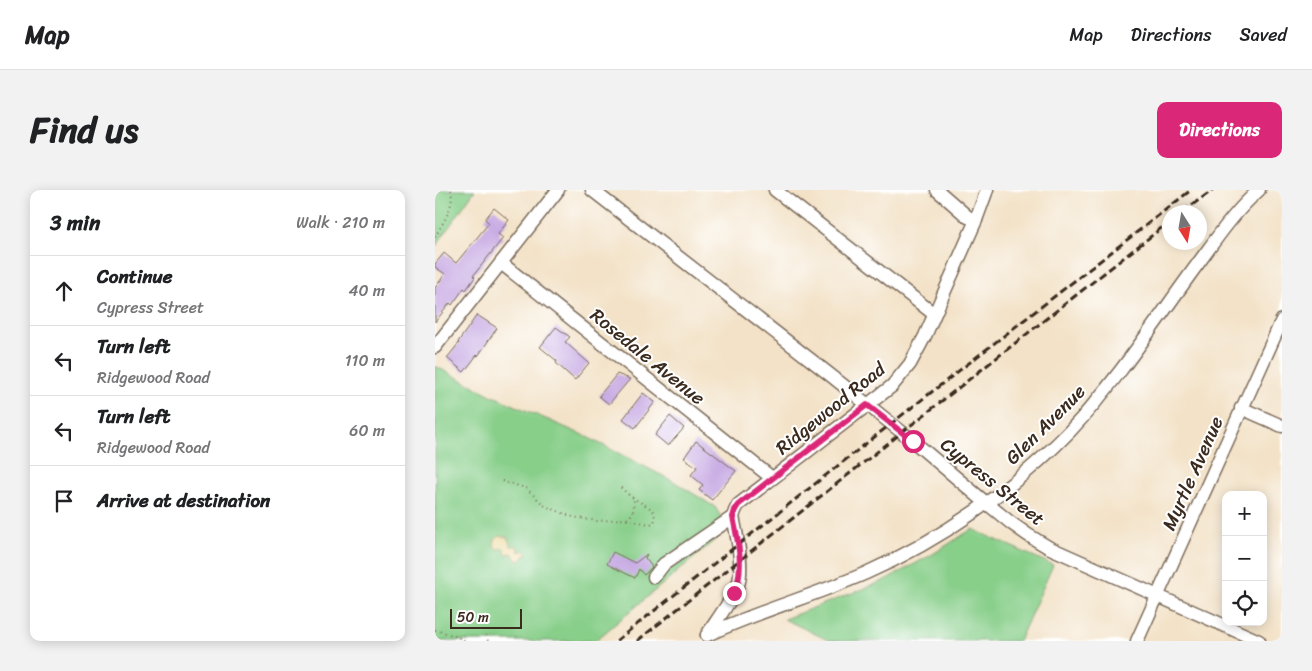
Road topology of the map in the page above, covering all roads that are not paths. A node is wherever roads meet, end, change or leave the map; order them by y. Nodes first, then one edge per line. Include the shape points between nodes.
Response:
1 (558, 190) edge
2 (592, 190) edge
3 (775, 190) edge
4 (937, 190) edge
5 (987, 190) edge
6 (1259, 190) edge
7 (976, 220) junction
8 (501, 263) junction
9 (934, 314) junction
10 (1282, 320) edge
11 (435, 347) edge
12 (867, 405) junction
13 (1241, 408) junction
14 (1282, 426) edge
15 (772, 478) junction
16 (986, 503) junction
17 (733, 517) junction
18 (654, 577) dead end
19 (1158, 596) junction
20 (705, 638) edge
21 (1137, 641) edge
22 (1259, 641) edge

1 - 8 street
2 - 12 street, Cypress Street
3 - 9 street
4 - 7 street
5 - 7 street, Ridgewood Road
6 - 16 street, Glen Avenue via 1228,222 1111,383 1071,430 1042,459
7 - 9 street, Ridgewood Road
8 - 11 street
8 - 15 street, Rosedale Avenue
9 - 12 street, Ridgewood Road via 910,364 892,386
10 - 13 street, Myrtle Avenue
12 - 15 street, Ridgewood Road
12 - 16 street, Cypress Street
13 - 14 street
13 - 19 street, Myrtle Avenue
15 - 17 street, Ridgewood Road via 738,505
16 - 19 street, Cypress Street via 1048,547
16 - 20 street, Glen Avenue via 941,534 867,573 730,624
17 - 18 street, Ridgewood Road via 664,564
17 - 20 street via 741,566 738,585
19 - 21 street, Myrtle Avenue
19 - 22 street, Cypress Street

